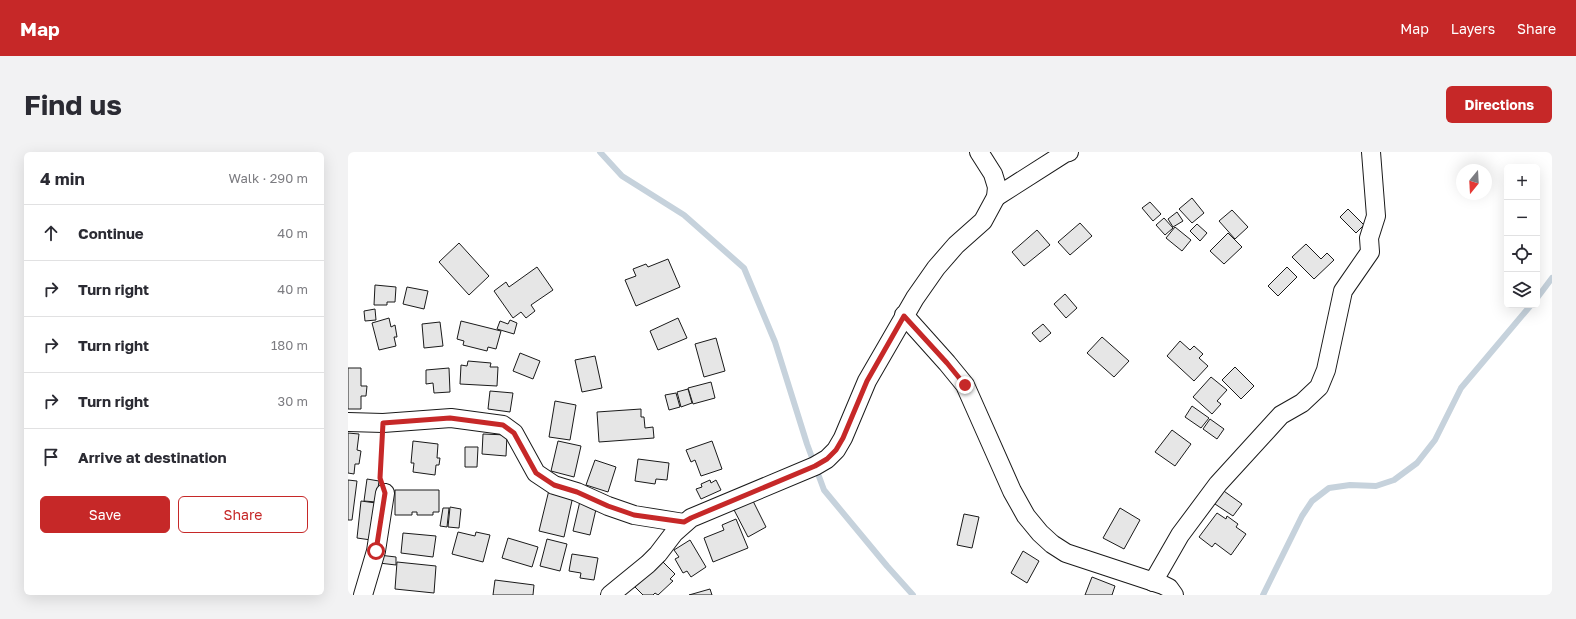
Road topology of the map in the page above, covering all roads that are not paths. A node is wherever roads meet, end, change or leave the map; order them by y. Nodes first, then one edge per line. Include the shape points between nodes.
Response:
1 (979, 152) edge
2 (1069, 152) edge
3 (1371, 152) edge
4 (996, 197) junction
5 (904, 316) junction
6 (348, 422) edge
7 (385, 493) road end
8 (684, 522) junction
9 (1154, 582) junction
10 (363, 595) edge
11 (610, 595) edge
12 (1174, 595) edge

1 - 4 street via 993,174 997,187
2 - 4 street
3 - 9 street via 1376,216 1369,238 1370,252 1343,291 1326,370 1319,387 1281,415 1218,484 1180,535
4 - 5 street via 983,221 956,244 936,268
5 - 8 street via 867,381 843,438 827,459
5 - 9 street via 965,385 1012,490 1026,516 1040,533 1066,553
6 - 8 street via 383,423 450,418 503,425 514,433 536,473 554,485 634,515
7 - 10 street via 376,551
8 - 11 street via 648,564
9 - 12 street via 1169,588

